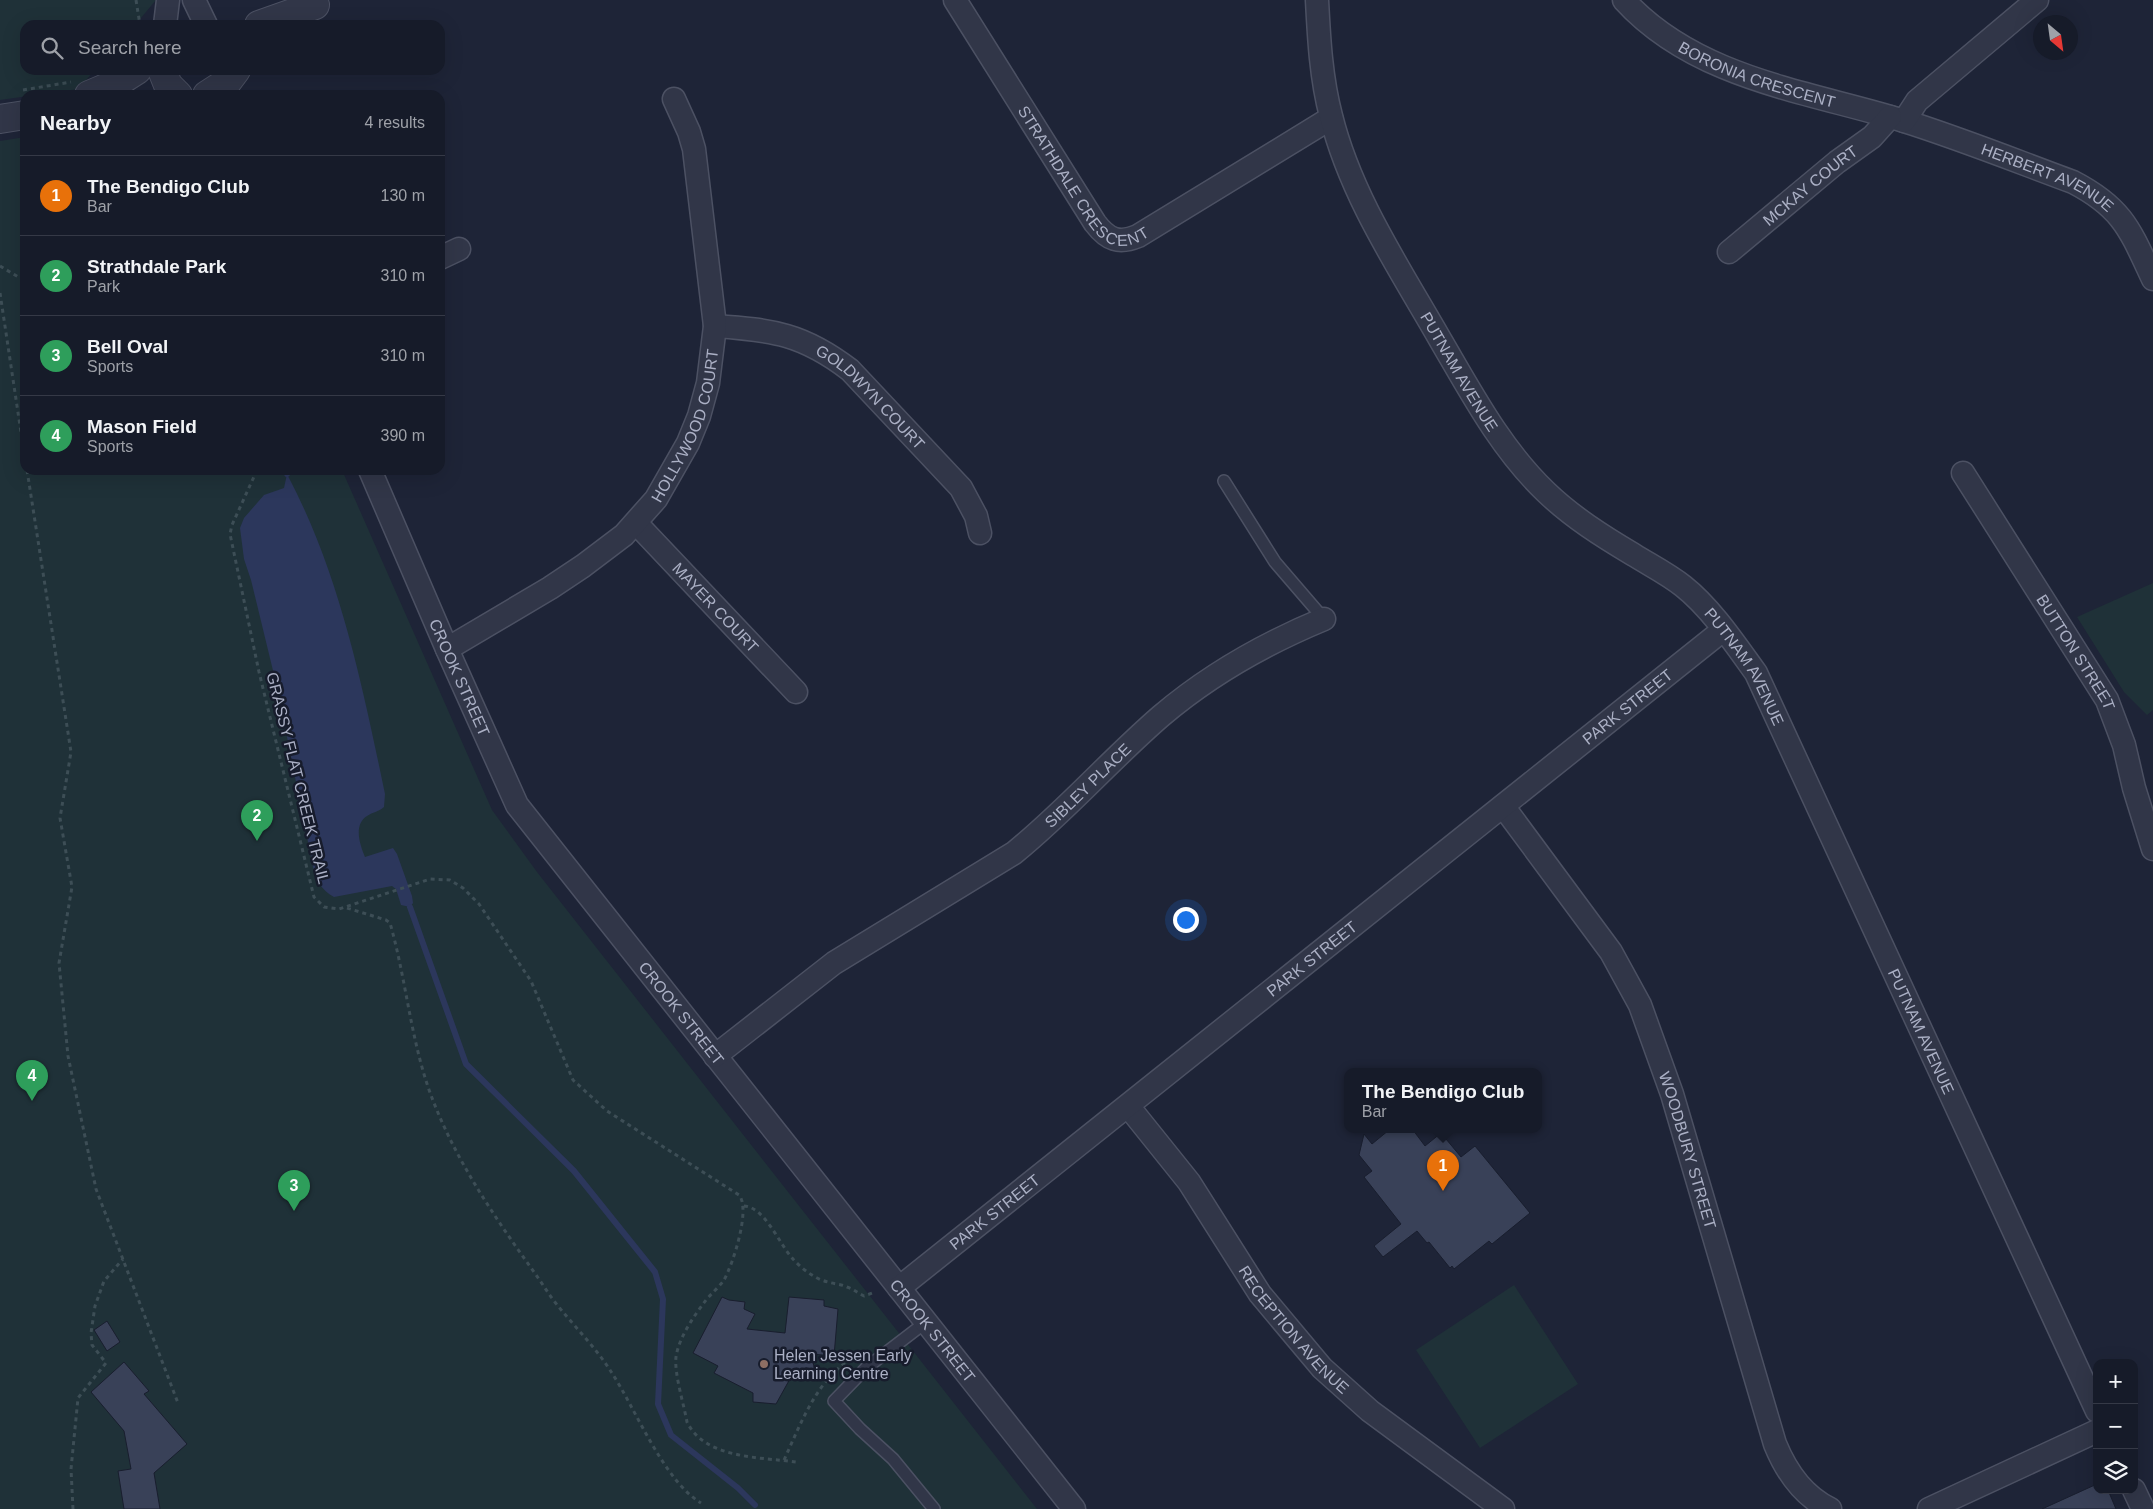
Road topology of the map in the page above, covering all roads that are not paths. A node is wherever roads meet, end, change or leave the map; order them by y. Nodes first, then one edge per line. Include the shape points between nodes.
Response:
1 (168, 0) edge
2 (194, 0) edge
3 (955, 0) edge
4 (1317, 0) edge
5 (1624, 0) edge
6 (2037, 0) edge
7 (319, 2) edge
8 (166, 20) edge
9 (204, 20) edge
10 (273, 20) edge
11 (295, 20) edge
12 (129, 75) edge
13 (164, 75) edge
14 (81, 88) edge
15 (173, 90) edge
16 (674, 99) dead end
17 (20, 104) edge
18 (1331, 118) junction
19 (0, 119) edge
20 (1897, 119) junction
21 (1728, 252) dead end
22 (2153, 279) edge
23 (715, 326) junction
24 (1963, 473) dead end
25 (372, 475) edge
26 (1224, 480) dead end
27 (636, 523) junction
28 (980, 533) dead end
29 (1324, 619) joint
30 (1723, 630) junction
31 (447, 649) junction
32 (796, 692) dead end
33 (1503, 806) junction
34 (2153, 849) edge
35 (715, 1056) junction
36 (1128, 1106) junction
37 (895, 1284) junction
38 (926, 1322) junction
39 (2094, 1404) edge
40 (2093, 1433) edge
41 (2136, 1494) edge
42 (934, 1509) edge
43 (1074, 1509) edge
44 (1503, 1509) edge
45 (1830, 1509) edge
46 (1929, 1509) edge
47 (2143, 1509) edge

1 - 8 street
2 - 9 street
3 - 18 street, STRATHDALE CRESCENT via 1096,223 1112,239 1126,241 1138,236
4 - 18 street, PUTNAM AVENUE via 1322,76
5 - 20 street, BORONIA CRESCENT via 1646,22 1694,54 1719,66
6 - 20 street, MCKAY COURT
7 - 10 street
7 - 11 street
12 - 14 street via 115,84
13 - 15 street
16 - 23 street, HOLLYWOOD COURT via 694,149
17 - 19 street
18 - 30 street, PUTNAM AVENUE via 1352,178 1378,231 1502,442 1522,467 1570,513 1682,585
20 - 21 street, MCKAY COURT via 1837,162
20 - 22 street, HERBERT AVENUE via 2092,192 2123,220
23 - 27 street, HOLLYWOOD COURT via 708,384 699,416 688,443 656,499
23 - 28 street, GOLDWYN COURT via 774,332 802,340 830,354 850,370 961,488 976,516
24 - 34 street, BUTTON STREET via 2106,700 2124,745
25 - 31 street, CROOK STREET
26 - 29 lane, SIBLEY PLACE via 1275,562
27 - 31 street, HOLLYWOOD COURT via 583,566
27 - 32 street, MAYER COURT
29 - 35 street, SIBLEY PLACE via 1216,676 1185,698 1141,734 1014,854 834,963
30 - 33 street, PARK STREET
30 - 39 street, PUTNAM AVENUE via 1756,673 1766,692
31 - 35 street, CROOK STREET via 517,805
33 - 36 street, PARK STREET
33 - 45 street, WOODBURY STREET via 1611,952 1640,1005 1672,1094 1775,1444 1793,1479
35 - 37 street, CROOK STREET
36 - 37 street, PARK STREET
36 - 44 street, RECEPTION AVENUE via 1189,1182 1260,1294 1322,1368 1370,1411
37 - 38 street, CROOK STREET
38 - 42 lane via 866,1368 834,1401 894,1459
38 - 43 street, CROOK STREET
40 - 46 street
41 - 47 street

